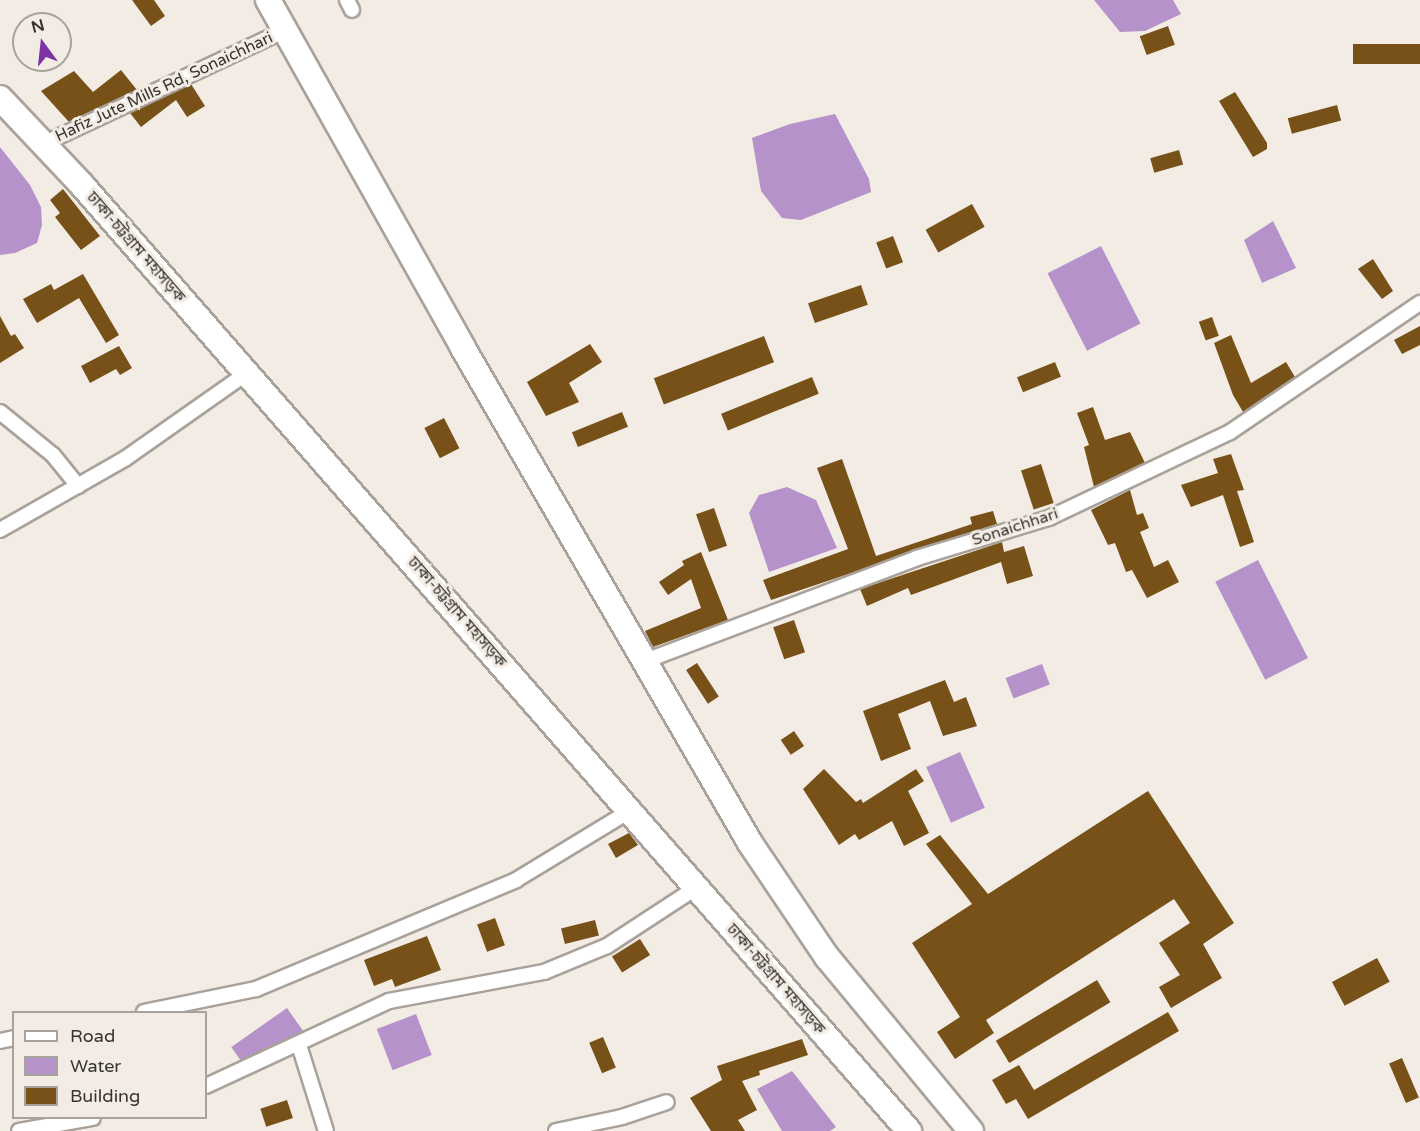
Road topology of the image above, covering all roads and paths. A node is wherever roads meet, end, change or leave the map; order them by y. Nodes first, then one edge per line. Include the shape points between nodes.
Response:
1 (268, 0) edge
2 (285, 30) junction
3 (0, 98) edge
4 (43, 144) junction
5 (1420, 303) edge
6 (247, 373) junction
7 (0, 412) edge
8 (78, 486) junction
9 (0, 530) edge
10 (645, 661) junction
11 (631, 810) junction
12 (697, 887) junction
13 (149, 1011) edge
14 (299, 1045) junction
15 (207, 1086) edge
16 (668, 1102) dead end
17 (87, 1119) edge
18 (19, 1131) edge
19 (326, 1131) edge
20 (556, 1131) edge
21 (909, 1131) edge
22 (971, 1131) edge

1 - 2 highway
2 - 4 street, Hafiz Jute Mills Rd, Sonaichhari
2 - 10 highway
3 - 4 highway, ঢাকা-চট্টগ্রাম মহাসড়ক
4 - 6 highway, ঢাকা-চট্টগ্রাম মহাসড়ক
5 - 10 street, Sonaichhari via 1230,432 1049,518 917,558
6 - 8 street
6 - 11 highway, ঢাকা-চট্টগ্রাম মহাসড়ক
7 - 8 street via 53,455
8 - 9 street
10 - 22 highway via 750,843 827,957
11 - 12 highway, ঢাকা-চট্টগ্রাম মহাসড়ক
11 - 13 street via 516,880 256,988
12 - 14 street via 607,946 544,972 389,1001
12 - 21 highway, ঢাকা-চট্টগ্রাম মহাসড়ক
14 - 15 street
14 - 19 street
16 - 20 street
17 - 18 street

